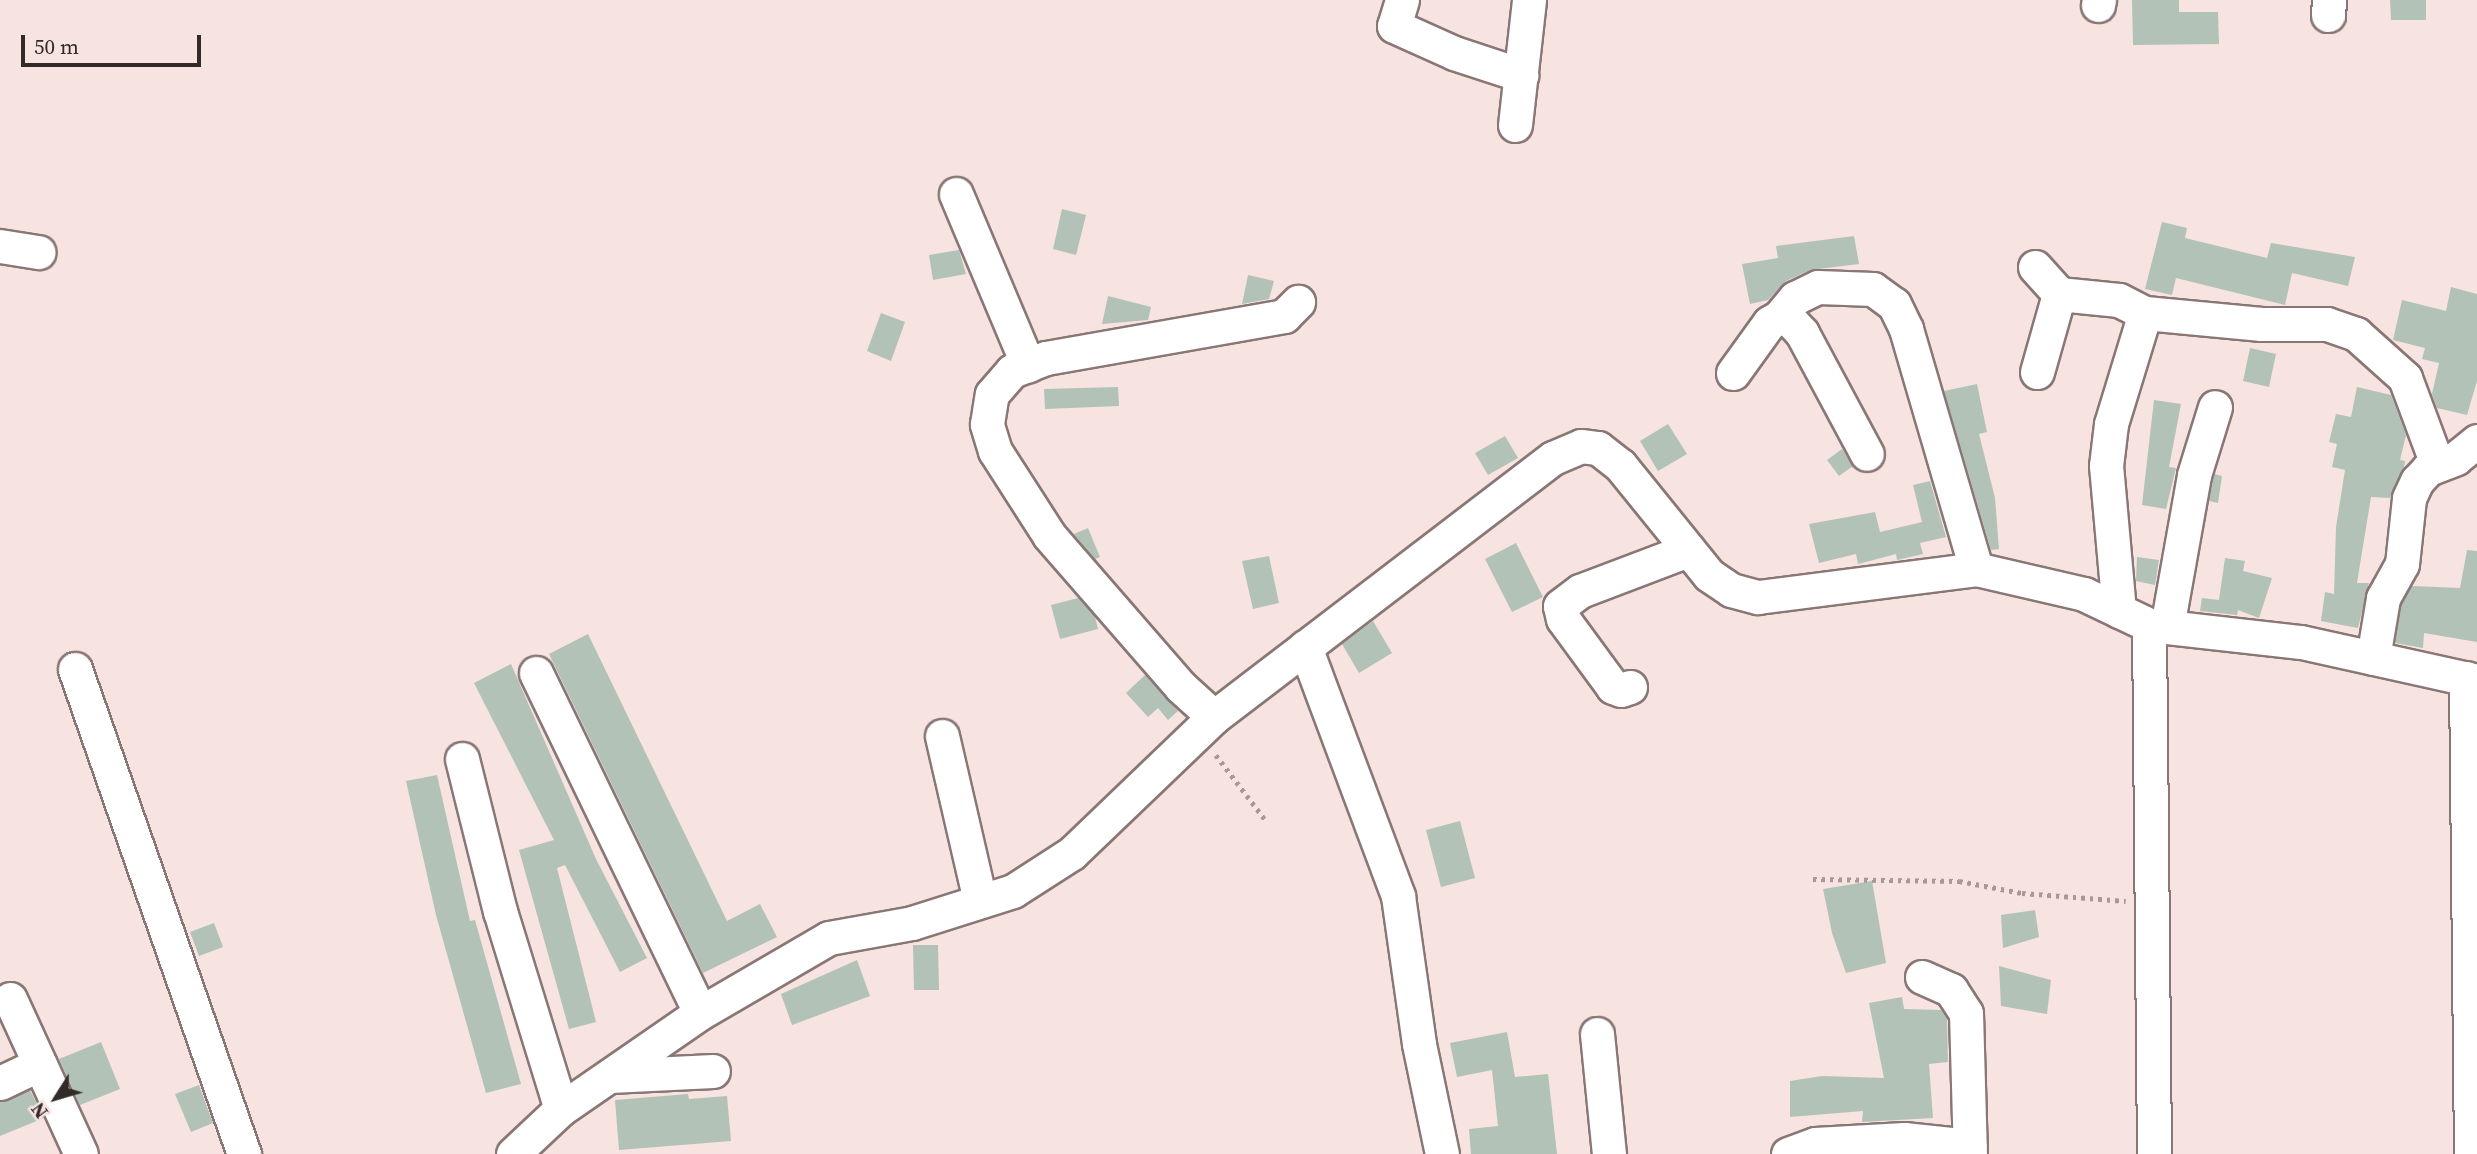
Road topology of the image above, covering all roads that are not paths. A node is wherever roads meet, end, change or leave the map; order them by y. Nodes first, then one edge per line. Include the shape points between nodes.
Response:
1 (1402, 0) edge
2 (1530, 0) edge
3 (1521, 75) junction
4 (1515, 125) dead end
5 (956, 194) dead end
6 (0, 246) edge
7 (39, 252) dead end
8 (2035, 267) dead end
9 (2059, 294) junction
10 (1298, 302) dead end
11 (2145, 313) junction
12 (1779, 317) junction
13 (1028, 365) junction
14 (2037, 372) dead end
15 (1733, 373) dead end
16 (2215, 407) dead end
17 (2477, 441) edge
18 (1867, 454) dead end
19 (2437, 464) junction
20 (1688, 550) junction
21 (1976, 569) junction
22 (2119, 611) junction
23 (2158, 626) junction
24 (1305, 647) junction
25 (2373, 658) junction
26 (75, 669) dead end
27 (536, 673) dead end
28 (2471, 680) edge
29 (1630, 687) dead end
30 (1208, 723) junction
31 (942, 736) dead end
32 (462, 759) dead end
33 (980, 901) junction
34 (1922, 977) dead end
35 (10, 999) dead end
36 (700, 1013) junction
37 (1597, 1034) dead end
38 (40, 1064) junction
39 (713, 1071) dead end
40 (610, 1076) junction
41 (0, 1083) edge
42 (561, 1109) junction
43 (1970, 1150) edge
44 (81, 1154) edge
45 (244, 1154) edge
46 (513, 1154) edge
47 (1442, 1154) edge
48 (1609, 1154) edge
49 (1788, 1154) edge
50 (2154, 1154) edge
51 (2471, 1154) edge

1 - 3 street via 1394,26 1454,53
2 - 3 street
3 - 4 street
5 - 13 street
6 - 7 street
8 - 9 street
9 - 11 street via 2119,300
9 - 14 street
10 - 13 street via 1284,316
11 - 19 street via 2262,324 2327,324 2356,334 2405,378
11 - 22 street via 2112,424 2106,466
12 - 15 street via 1756,336
12 - 18 street via 1790,320 1802,333
12 - 21 street via 1795,298 1818,287 1873,289 1894,304 1906,329
13 - 30 street via 1012,371 992,394 987,424 995,451 1049,535
16 - 23 street
17 - 19 street via 2456,458
19 - 25 street via 2422,474 2409,498 2402,565 2383,598
20 - 21 street via 1709,575 1731,590 1758,597
20 - 24 street via 1610,455 1581,446 1566,449
20 - 29 street via 1580,591 1560,606 1563,619 1613,687
21 - 22 street via 2084,594
22 - 23 street
23 - 25 street via 2301,642
23 - 50 street via 2151,895
24 - 30 street
24 - 47 street via 1398,896 1419,1044
25 - 28 street
26 - 45 street
27 - 36 street
28 - 51 street
30 - 33 street via 1072,853 1013,891
31 - 33 street
32 - 42 street via 500,911
33 - 36 street via 912,923 829,938
34 - 43 street via 1951,990 1966,1013
35 - 38 street
36 - 40 street
37 - 48 street
38 - 41 street
38 - 44 street
39 - 40 street
40 - 42 street
42 - 46 street
43 - 49 street via 1904,1139 1815,1144

